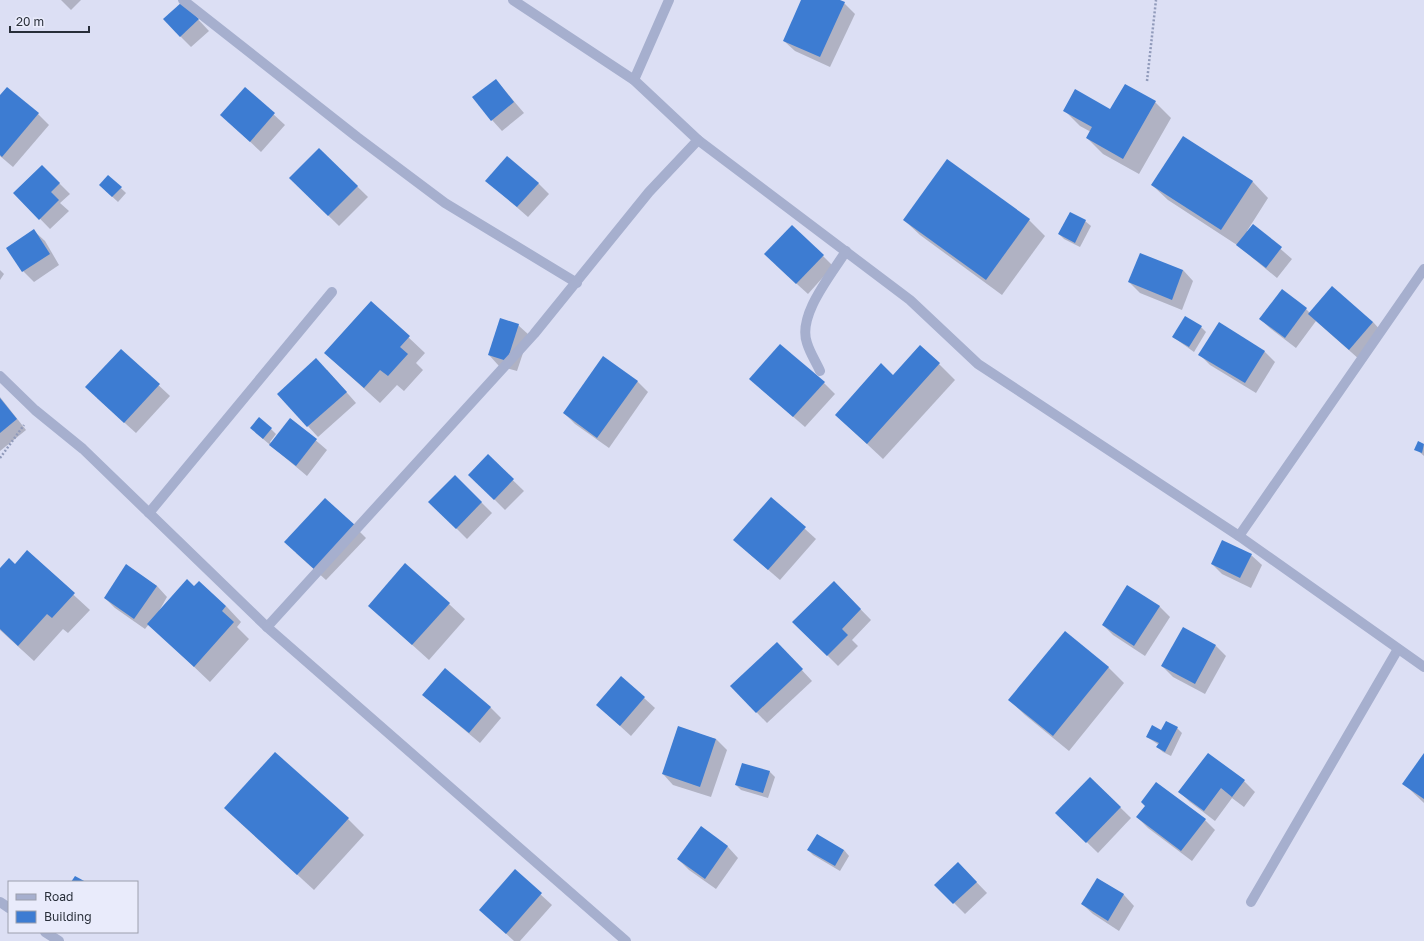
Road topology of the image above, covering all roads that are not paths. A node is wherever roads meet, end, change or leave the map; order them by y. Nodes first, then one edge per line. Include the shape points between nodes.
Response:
1 (183, 0) edge
2 (513, 0) edge
3 (669, 0) edge
4 (634, 80) junction
5 (698, 140) junction
6 (846, 251) junction
7 (1424, 269) edge
8 (577, 283) junction
9 (332, 292) dead end
10 (820, 371) dead end
11 (0, 376) edge
12 (149, 513) junction
13 (1239, 536) junction
14 (267, 627) junction
15 (1398, 649) junction
16 (1424, 668) edge
17 (1251, 902) dead end
18 (47, 933) edge
19 (59, 941) edge
20 (626, 941) edge

1 - 8 street via 445,203
2 - 4 street
3 - 4 street
4 - 5 street
5 - 6 street
5 - 8 street via 649,192
6 - 10 street via 811,307 806,325 806,342
6 - 13 street via 910,300 978,364
7 - 13 street
8 - 14 street via 534,334
9 - 12 street
11 - 12 street via 35,410 83,449
12 - 14 street
13 - 15 street
14 - 20 street
15 - 16 street
15 - 17 street
18 - 19 street

